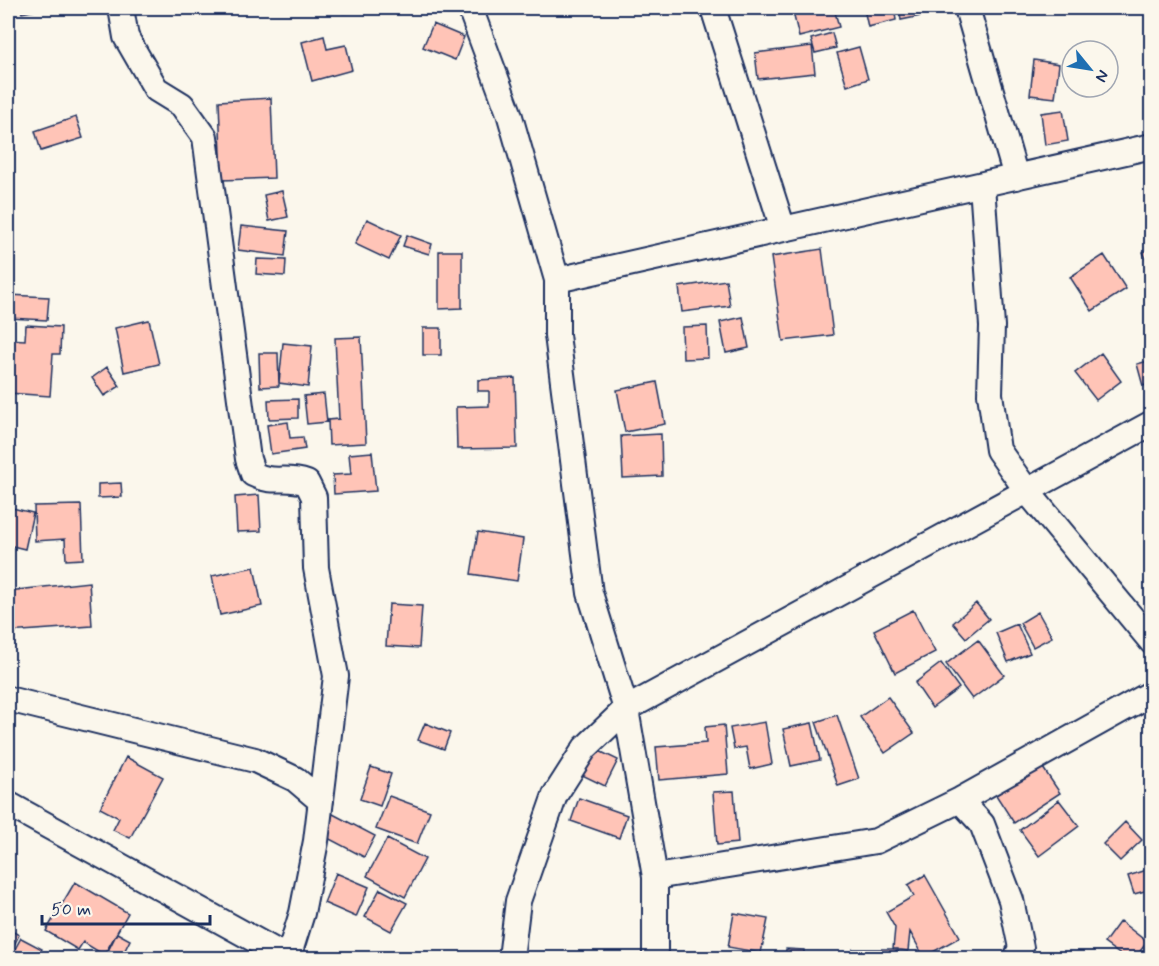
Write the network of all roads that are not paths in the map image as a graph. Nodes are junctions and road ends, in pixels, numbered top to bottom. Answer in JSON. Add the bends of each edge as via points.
{"nodes":[{"id":1,"x":121,"y":8,"type":"edge"},
{"id":2,"x":470,"y":8,"type":"edge"},
{"id":3,"x":713,"y":8,"type":"edge"},
{"id":4,"x":967,"y":8,"type":"edge"},
{"id":5,"x":1152,"y":146,"type":"edge"},
{"id":6,"x":1016,"y":177,"type":"junction"},
{"id":7,"x":982,"y":184,"type":"junction"},
{"id":8,"x":783,"y":230,"type":"junction"},
{"id":9,"x":557,"y":280,"type":"junction"},
{"id":10,"x":1152,"y":423,"type":"edge"},
{"id":11,"x":1027,"y":491,"type":"junction"},
{"id":12,"x":1152,"y":642,"type":"edge"},
{"id":13,"x":1152,"y":693,"type":"edge"},
{"id":14,"x":8,"y":699,"type":"edge"},
{"id":15,"x":626,"y":709,"type":"junction"},
{"id":16,"x":960,"y":800,"type":"junction"},
{"id":17,"x":321,"y":801,"type":"junction"},
{"id":18,"x":8,"y":804,"type":"edge"},
{"id":19,"x":655,"y":877,"type":"junction"},
{"id":20,"x":288,"y":958,"type":"edge"},
{"id":21,"x":511,"y":958,"type":"edge"},
{"id":22,"x":655,"y":958,"type":"edge"},
{"id":23,"x":1016,"y":958,"type":"edge"}],
"edges":[{"from":1,"to":17,"type":"street","via":[[126,38],[156,88],[182,105],[205,136],[253,474],[267,481],[291,478],[307,483],[314,496],[316,568],[336,676]]},
{"from":2,"to":9,"type":"street","via":[[509,113]]},
{"from":3,"to":8,"type":"street"},
{"from":4,"to":6,"type":"street"},
{"from":5,"to":6,"type":"street"},
{"from":6,"to":7,"type":"street"},
{"from":7,"to":8,"type":"street"},
{"from":7,"to":11,"type":"street","via":[[992,326],[990,394],[998,450]]},
{"from":8,"to":9,"type":"street"},
{"from":9,"to":15,"type":"street","via":[[557,335],[590,593]]},
{"from":10,"to":11,"type":"street"},
{"from":11,"to":12,"type":"street"},
{"from":11,"to":15,"type":"street"},
{"from":13,"to":16,"type":"street"},
{"from":14,"to":17,"type":"street","via":[[255,760],[295,779]]},
{"from":15,"to":19,"type":"street"},
{"from":15,"to":21,"type":"street","via":[[585,748],[555,795],[518,902]]},
{"from":16,"to":19,"type":"street","via":[[876,840]]},
{"from":16,"to":23,"type":"street","via":[[982,824],[1011,900],[1021,948]]},
{"from":17,"to":20,"type":"street","via":[[302,913]]},
{"from":18,"to":20,"type":"street"},
{"from":19,"to":22,"type":"street"}]}
